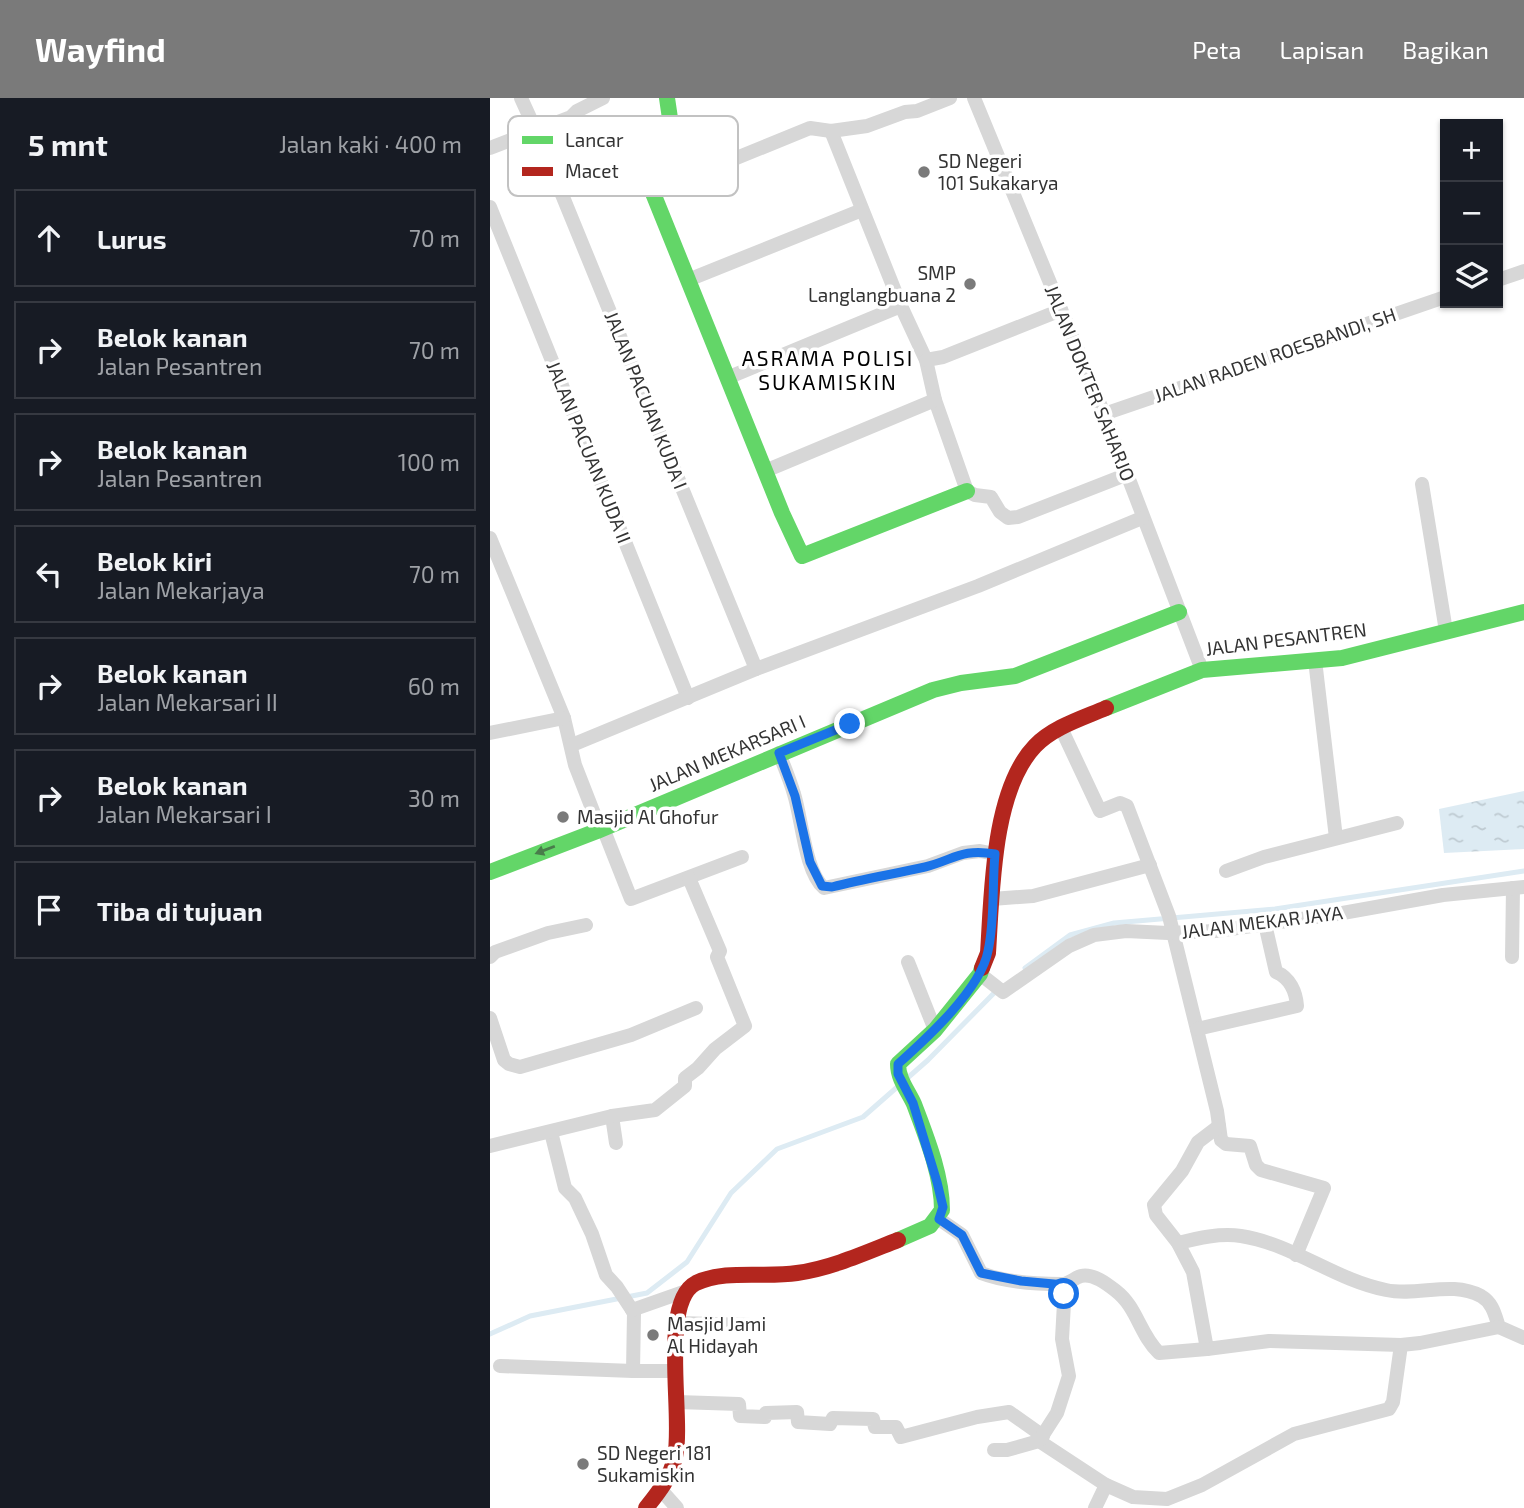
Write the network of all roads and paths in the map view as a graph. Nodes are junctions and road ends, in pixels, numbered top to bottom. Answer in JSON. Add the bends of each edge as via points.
{"nodes":[{"id":1,"x":521,"y":98,"type":"edge"},
{"id":2,"x":603,"y":98,"type":"edge"},
{"id":3,"x":667,"y":98,"type":"edge"},
{"id":4,"x":950,"y":98,"type":"edge"},
{"id":5,"x":974,"y":98,"type":"edge"},
{"id":6,"x":529,"y":116,"type":"edge"},
{"id":7,"x":572,"y":116,"type":"edge"},
{"id":8,"x":670,"y":116,"type":"edge"},
{"id":9,"x":831,"y":131,"type":"junction"},
{"id":10,"x":508,"y":141,"type":"edge"},
{"id":11,"x":490,"y":148,"type":"edge"},
{"id":12,"x":738,"y":157,"type":"edge"},
{"id":13,"x":563,"y":196,"type":"edge"},
{"id":14,"x":655,"y":196,"type":"edge"},
{"id":15,"x":490,"y":207,"type":"edge"},
{"id":16,"x":862,"y":210,"type":"junction"},
{"id":17,"x":1524,"y":271,"type":"edge"},
{"id":18,"x":1503,"y":278,"type":"edge"},
{"id":19,"x":688,"y":280,"type":"junction"},
{"id":20,"x":1440,"y":299,"type":"edge"},
{"id":21,"x":901,"y":306,"type":"junction"},
{"id":22,"x":1061,"y":310,"type":"junction"},
{"id":23,"x":926,"y":360,"type":"junction"},
{"id":24,"x":727,"y":378,"type":"junction"},
{"id":25,"x":935,"y":400,"type":"junction"},
{"id":26,"x":1104,"y":414,"type":"junction"},
{"id":27,"x":765,"y":471,"type":"junction"},
{"id":28,"x":1128,"y":474,"type":"junction"},
{"id":29,"x":1422,"y":484,"type":"dead end"},
{"id":30,"x":967,"y":491,"type":"junction"},
{"id":31,"x":1142,"y":518,"type":"junction"},
{"id":32,"x":490,"y":538,"type":"edge"},
{"id":33,"x":1179,"y":612,"type":"junction"},
{"id":34,"x":1524,"y":612,"type":"edge"},
{"id":35,"x":1446,"y":631,"type":"junction"},
{"id":36,"x":1315,"y":660,"type":"junction"},
{"id":37,"x":756,"y":669,"type":"junction"},
{"id":38,"x":1202,"y":670,"type":"junction"},
{"id":39,"x":688,"y":698,"type":"junction"},
{"id":40,"x":564,"y":718,"type":"junction"},
{"id":41,"x":1061,"y":728,"type":"junction"},
{"id":42,"x":490,"y":733,"type":"edge"},
{"id":43,"x":572,"y":745,"type":"junction"},
{"id":44,"x":779,"y":753,"type":"junction"},
{"id":45,"x":1397,"y":823,"type":"dead end"},
{"id":46,"x":601,"y":829,"type":"junction"},
{"id":47,"x":1336,"y":838,"type":"junction"},
{"id":48,"x":995,"y":854,"type":"junction"},
{"id":49,"x":741,"y":857,"type":"dead end"},
{"id":50,"x":1150,"y":865,"type":"junction"},
{"id":51,"x":1226,"y":871,"type":"dead end"},
{"id":52,"x":490,"y":872,"type":"edge"},
{"id":53,"x":689,"y":878,"type":"junction"},
{"id":54,"x":1518,"y":887,"type":"edge"},
{"id":55,"x":992,"y":899,"type":"junction"},
{"id":56,"x":1265,"y":924,"type":"junction"},
{"id":57,"x":586,"y":925,"type":"dead end"},
{"id":58,"x":1171,"y":926,"type":"junction"},
{"id":59,"x":490,"y":957,"type":"edge"},
{"id":60,"x":1512,"y":957,"type":"dead end"},
{"id":61,"x":908,"y":962,"type":"dead end"},
{"id":62,"x":991,"y":983,"type":"junction"},
{"id":63,"x":696,"y":1008,"type":"dead end"},
{"id":64,"x":490,"y":1018,"type":"edge"},
{"id":65,"x":935,"y":1030,"type":"junction"},
{"id":66,"x":1197,"y":1030,"type":"junction"},
{"id":67,"x":612,"y":1116,"type":"junction"},
{"id":68,"x":1219,"y":1126,"type":"junction"},
{"id":69,"x":551,"y":1132,"type":"junction"},
{"id":70,"x":616,"y":1143,"type":"dead end"},
{"id":71,"x":490,"y":1146,"type":"edge"},
{"id":72,"x":939,"y":1219,"type":"junction"},
{"id":73,"x":1178,"y":1243,"type":"junction"},
{"id":74,"x":1296,"y":1255,"type":"junction"},
{"id":75,"x":1065,"y":1285,"type":"junction"},
{"id":76,"x":686,"y":1291,"type":"junction"},
{"id":77,"x":630,"y":1306,"type":"junction"},
{"id":78,"x":677,"y":1323,"type":"junction"},
{"id":79,"x":751,"y":1325,"type":"dead end"},
{"id":80,"x":1499,"y":1328,"type":"junction"},
{"id":81,"x":1524,"y":1338,"type":"edge"},
{"id":82,"x":1401,"y":1345,"type":"junction"},
{"id":83,"x":1207,"y":1349,"type":"junction"},
{"id":84,"x":500,"y":1366,"type":"dead end"},
{"id":85,"x":633,"y":1371,"type":"junction"},
{"id":86,"x":675,"y":1371,"type":"junction"},
{"id":87,"x":677,"y":1402,"type":"junction"},
{"id":88,"x":1041,"y":1439,"type":"junction"},
{"id":89,"x":994,"y":1450,"type":"dead end"},
{"id":90,"x":1106,"y":1485,"type":"junction"},
{"id":91,"x":661,"y":1490,"type":"junction"},
{"id":92,"x":646,"y":1508,"type":"edge"},
{"id":93,"x":677,"y":1508,"type":"edge"},
{"id":94,"x":1095,"y":1508,"type":"edge"}],
"edges":[{"from":1,"to":6,"type":"street","name":"JALAN PACUAN KUDA I"},
{"from":2,"to":7,"type":"street"},
{"from":3,"to":8,"type":"street"},
{"from":4,"to":9,"type":"street","via":[[867,126]]},
{"from":5,"to":22,"type":"street","name":"JALAN DOKTER SAHARJO"},
{"from":9,"to":12,"type":"street","via":[[810,128]]},
{"from":9,"to":16,"type":"street"},
{"from":10,"to":11,"type":"street"},
{"from":13,"to":37,"type":"street","name":"JALAN PACUAN KUDA I"},
{"from":14,"to":19,"type":"street"},
{"from":15,"to":39,"type":"street","name":"JALAN PACUAN KUDA II"},
{"from":16,"to":19,"type":"street"},
{"from":16,"to":21,"type":"street"},
{"from":17,"to":18,"type":"street"},
{"from":19,"to":24,"type":"street"},
{"from":20,"to":26,"type":"street","name":"JALAN RADEN ROESBANDI, SH"},
{"from":21,"to":23,"type":"street"},
{"from":21,"to":24,"type":"street"},
{"from":22,"to":23,"type":"street"},
{"from":22,"to":26,"type":"street","name":"JALAN DOKTER SAHARJO"},
{"from":23,"to":25,"type":"street"},
{"from":24,"to":27,"type":"street"},
{"from":25,"to":27,"type":"street"},
{"from":25,"to":30,"type":"street"},
{"from":26,"to":28,"type":"street","name":"JALAN DOKTER SAHARJO"},
{"from":27,"to":30,"type":"street","via":[[802,556]]},
{"from":28,"to":30,"type":"street","via":[[1018,517],[1008,518],[991,497]]},
{"from":28,"to":31,"type":"street","name":"JALAN DOKTER SAHARJO"},
{"from":29,"to":35,"type":"street"},
{"from":31,"to":33,"type":"street","name":"JALAN DOKTER SAHARJO"},
{"from":31,"to":37,"type":"street","via":[[978,586]]},
{"from":32,"to":40,"type":"street"},
{"from":33,"to":38,"type":"street","name":"JALAN DOKTER SAHARJO"},
{"from":33,"to":44,"type":"street","name":"JALAN MEKARSARI I","via":[[1015,676],[933,690]]},
{"from":34,"to":35,"type":"street","name":"JALAN PESANTREN"},
{"from":35,"to":36,"type":"street","name":"JALAN PESANTREN","via":[[1342,658]]},
{"from":36,"to":38,"type":"street","name":"JALAN PESANTREN"},
{"from":36,"to":47,"type":"street"},
{"from":37,"to":39,"type":"street"},
{"from":38,"to":41,"type":"street","name":"JALAN PESANTREN"},
{"from":39,"to":43,"type":"street"},
{"from":40,"to":42,"type":"street"},
{"from":40,"to":43,"type":"street"},
{"from":41,"to":48,"type":"street","name":"JALAN PESANTREN","via":[[1035,746],[1017,774]]},
{"from":41,"to":50,"type":"street","via":[[1100,811],[1120,803],[1127,806]]},
{"from":43,"to":46,"type":"street","via":[[575,765]]},
{"from":44,"to":46,"type":"street","name":"JALAN MEKARSARI I"},
{"from":44,"to":48,"type":"street","via":[[795,796],[810,862],[824,888],[928,866],[962,853]]},
{"from":45,"to":47,"type":"street"},
{"from":46,"to":52,"type":"street","name":"JALAN MEKARSARI I","one_way":true},
{"from":46,"to":53,"type":"street","via":[[631,899]]},
{"from":47,"to":51,"type":"street"},
{"from":48,"to":55,"type":"street","name":"JALAN PESANTREN"},
{"from":49,"to":53,"type":"street"},
{"from":50,"to":55,"type":"street","via":[[1033,896]]},
{"from":50,"to":58,"type":"street"},
{"from":53,"to":67,"type":"street","via":[[745,1026],[684,1078],[685,1086],[660,1108]]},
{"from":54,"to":56,"type":"street","name":"JALAN MEKAR JAYA"},
{"from":54,"to":60,"type":"street"},
{"from":55,"to":62,"type":"street","name":"JALAN PESANTREN"},
{"from":56,"to":58,"type":"street","name":"JALAN MEKAR JAYA","via":[[1216,931]]},
{"from":56,"to":66,"type":"street","via":[[1276,972],[1291,984],[1297,1006]]},
{"from":57,"to":59,"type":"street","via":[[548,933]]},
{"from":58,"to":62,"type":"street","name":"JALAN MEKAR JAYA","via":[[1094,935],[1069,946],[1003,992]]},
{"from":58,"to":66,"type":"street"},
{"from":61,"to":65,"type":"street"},
{"from":62,"to":65,"type":"street","name":"JALAN PESANTREN"},
{"from":63,"to":64,"type":"street","via":[[631,1035],[520,1067],[504,1060]]},
{"from":65,"to":72,"type":"street","name":"JALAN PESANTREN","via":[[898,1064],[898,1074],[913,1103],[943,1207]]},
{"from":66,"to":68,"type":"street"},
{"from":67,"to":69,"type":"street"},
{"from":67,"to":70,"type":"street"},
{"from":68,"to":73,"type":"street","via":[[1198,1142],[1154,1205]]},
{"from":68,"to":74,"type":"street","via":[[1223,1143],[1250,1146],[1261,1170],[1324,1188]]},
{"from":69,"to":71,"type":"street"},
{"from":69,"to":77,"type":"street","via":[[565,1188],[575,1198],[592,1234],[606,1275]]},
{"from":72,"to":75,"type":"street","via":[[962,1235],[981,1273]]},
{"from":72,"to":76,"type":"street","via":[[926,1228],[805,1272],[716,1277]]},
{"from":73,"to":74,"type":"street","via":[[1208,1236],[1240,1236]]},
{"from":73,"to":83,"type":"street","via":[[1193,1272]]},
{"from":74,"to":80,"type":"street","via":[[1349,1280],[1389,1291],[1460,1288],[1492,1305]]},
{"from":75,"to":83,"type":"street","via":[[1089,1276],[1115,1291],[1130,1303],[1159,1353]]},
{"from":75,"to":88,"type":"street","via":[[1062,1339],[1069,1376],[1057,1413]]},
{"from":76,"to":77,"type":"street"},
{"from":76,"to":78,"type":"street"},
{"from":77,"to":85,"type":"street","via":[[634,1313]]},
{"from":78,"to":79,"type":"street"},
{"from":78,"to":86,"type":"street"},
{"from":80,"to":81,"type":"street"},
{"from":80,"to":82,"type":"street"},
{"from":82,"to":83,"type":"street","via":[[1269,1341]]},
{"from":82,"to":90,"type":"street","via":[[1393,1402],[1388,1409],[1294,1434],[1167,1499],[1133,1497]]},
{"from":84,"to":85,"type":"street"},
{"from":85,"to":86,"type":"street"},
{"from":86,"to":87,"type":"street"},
{"from":87,"to":88,"type":"street","via":[[739,1404],[740,1416],[797,1412],[798,1422],[873,1419],[875,1427],[895,1427],[901,1437],[1009,1412]]},
{"from":87,"to":91,"type":"street","via":[[676,1458]]},
{"from":88,"to":89,"type":"street"},
{"from":88,"to":90,"type":"street"},
{"from":90,"to":94,"type":"street"},
{"from":91,"to":92,"type":"street"},
{"from":91,"to":93,"type":"street"}]}
